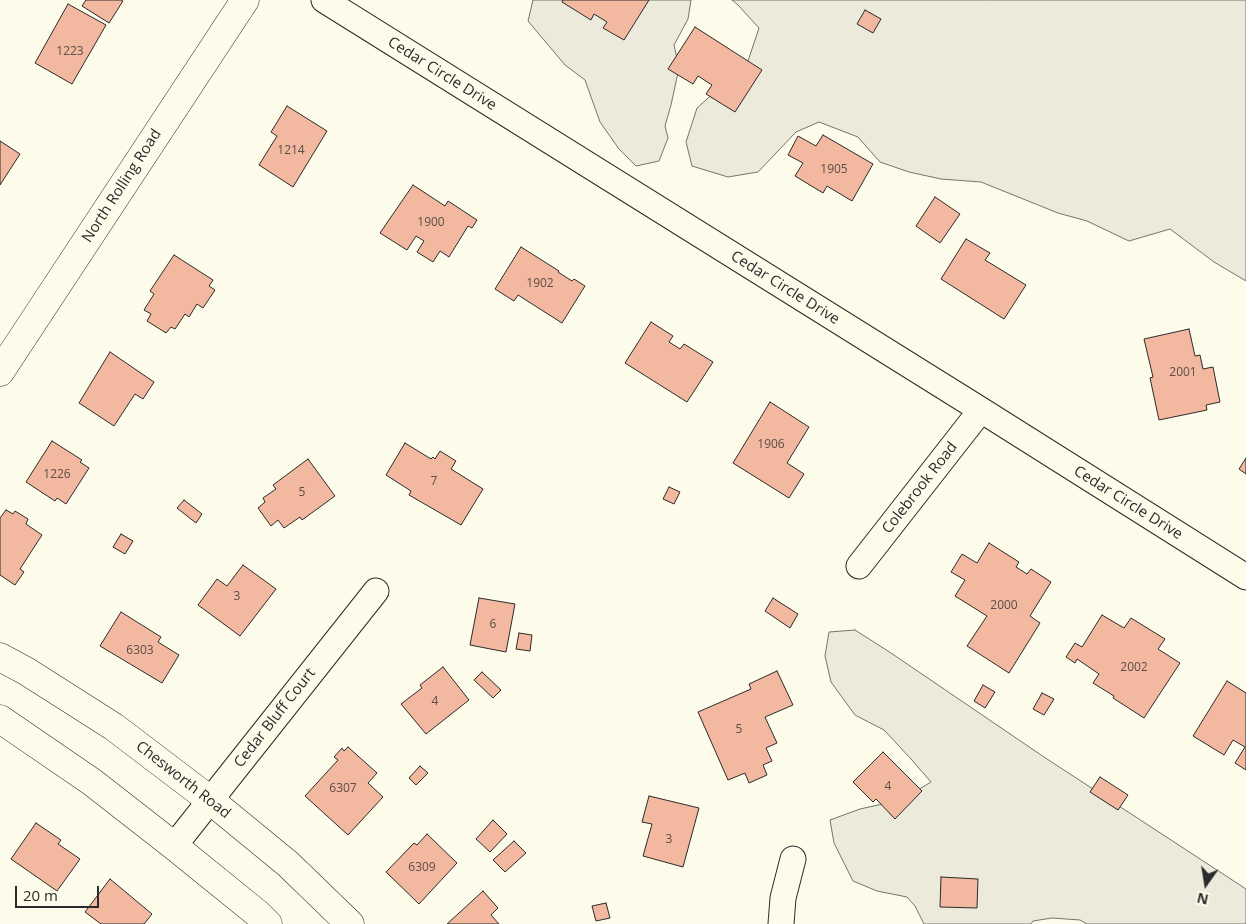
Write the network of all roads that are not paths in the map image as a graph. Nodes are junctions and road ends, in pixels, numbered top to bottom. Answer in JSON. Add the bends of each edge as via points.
{"nodes":[{"id":1,"x":245,"y":0,"type":"edge"},
{"id":2,"x":324,"y":0,"type":"edge"},
{"id":3,"x":0,"y":372,"type":"edge"},
{"id":4,"x":981,"y":410,"type":"junction"},
{"id":5,"x":859,"y":566,"type":"dead end"},
{"id":6,"x":1246,"y":577,"type":"edge"},
{"id":7,"x":376,"y":591,"type":"dead end"},
{"id":8,"x":0,"y":657,"type":"edge"},
{"id":9,"x":0,"y":719,"type":"edge"},
{"id":10,"x":210,"y":800,"type":"junction"},
{"id":11,"x":174,"y":846,"type":"junction"},
{"id":12,"x":793,"y":859,"type":"dead end"},
{"id":13,"x":268,"y":924,"type":"edge"},
{"id":14,"x":350,"y":924,"type":"edge"},
{"id":15,"x":781,"y":924,"type":"edge"}],
"edges":[{"from":1,"to":3,"type":"street","name":"North Rolling Road"},
{"from":2,"to":4,"type":"street","name":"Cedar Circle Drive"},
{"from":4,"to":5,"type":"street","name":"Colebrook Road"},
{"from":4,"to":6,"type":"street","name":"Cedar Circle Drive"},
{"from":7,"to":10,"type":"street","name":"Cedar Bluff Court"},
{"from":8,"to":10,"type":"street","name":"Chesworth Road","via":[[114,727]]},
{"from":9,"to":11,"type":"street","via":[[92,782]]},
{"from":10,"to":11,"type":"street","name":"Cedar Bluff Court"},
{"from":10,"to":14,"type":"street","name":"Chesworth Road","via":[[288,864]]},
{"from":11,"to":13,"type":"street"},
{"from":12,"to":15,"type":"street","via":[[783,898]]}]}
